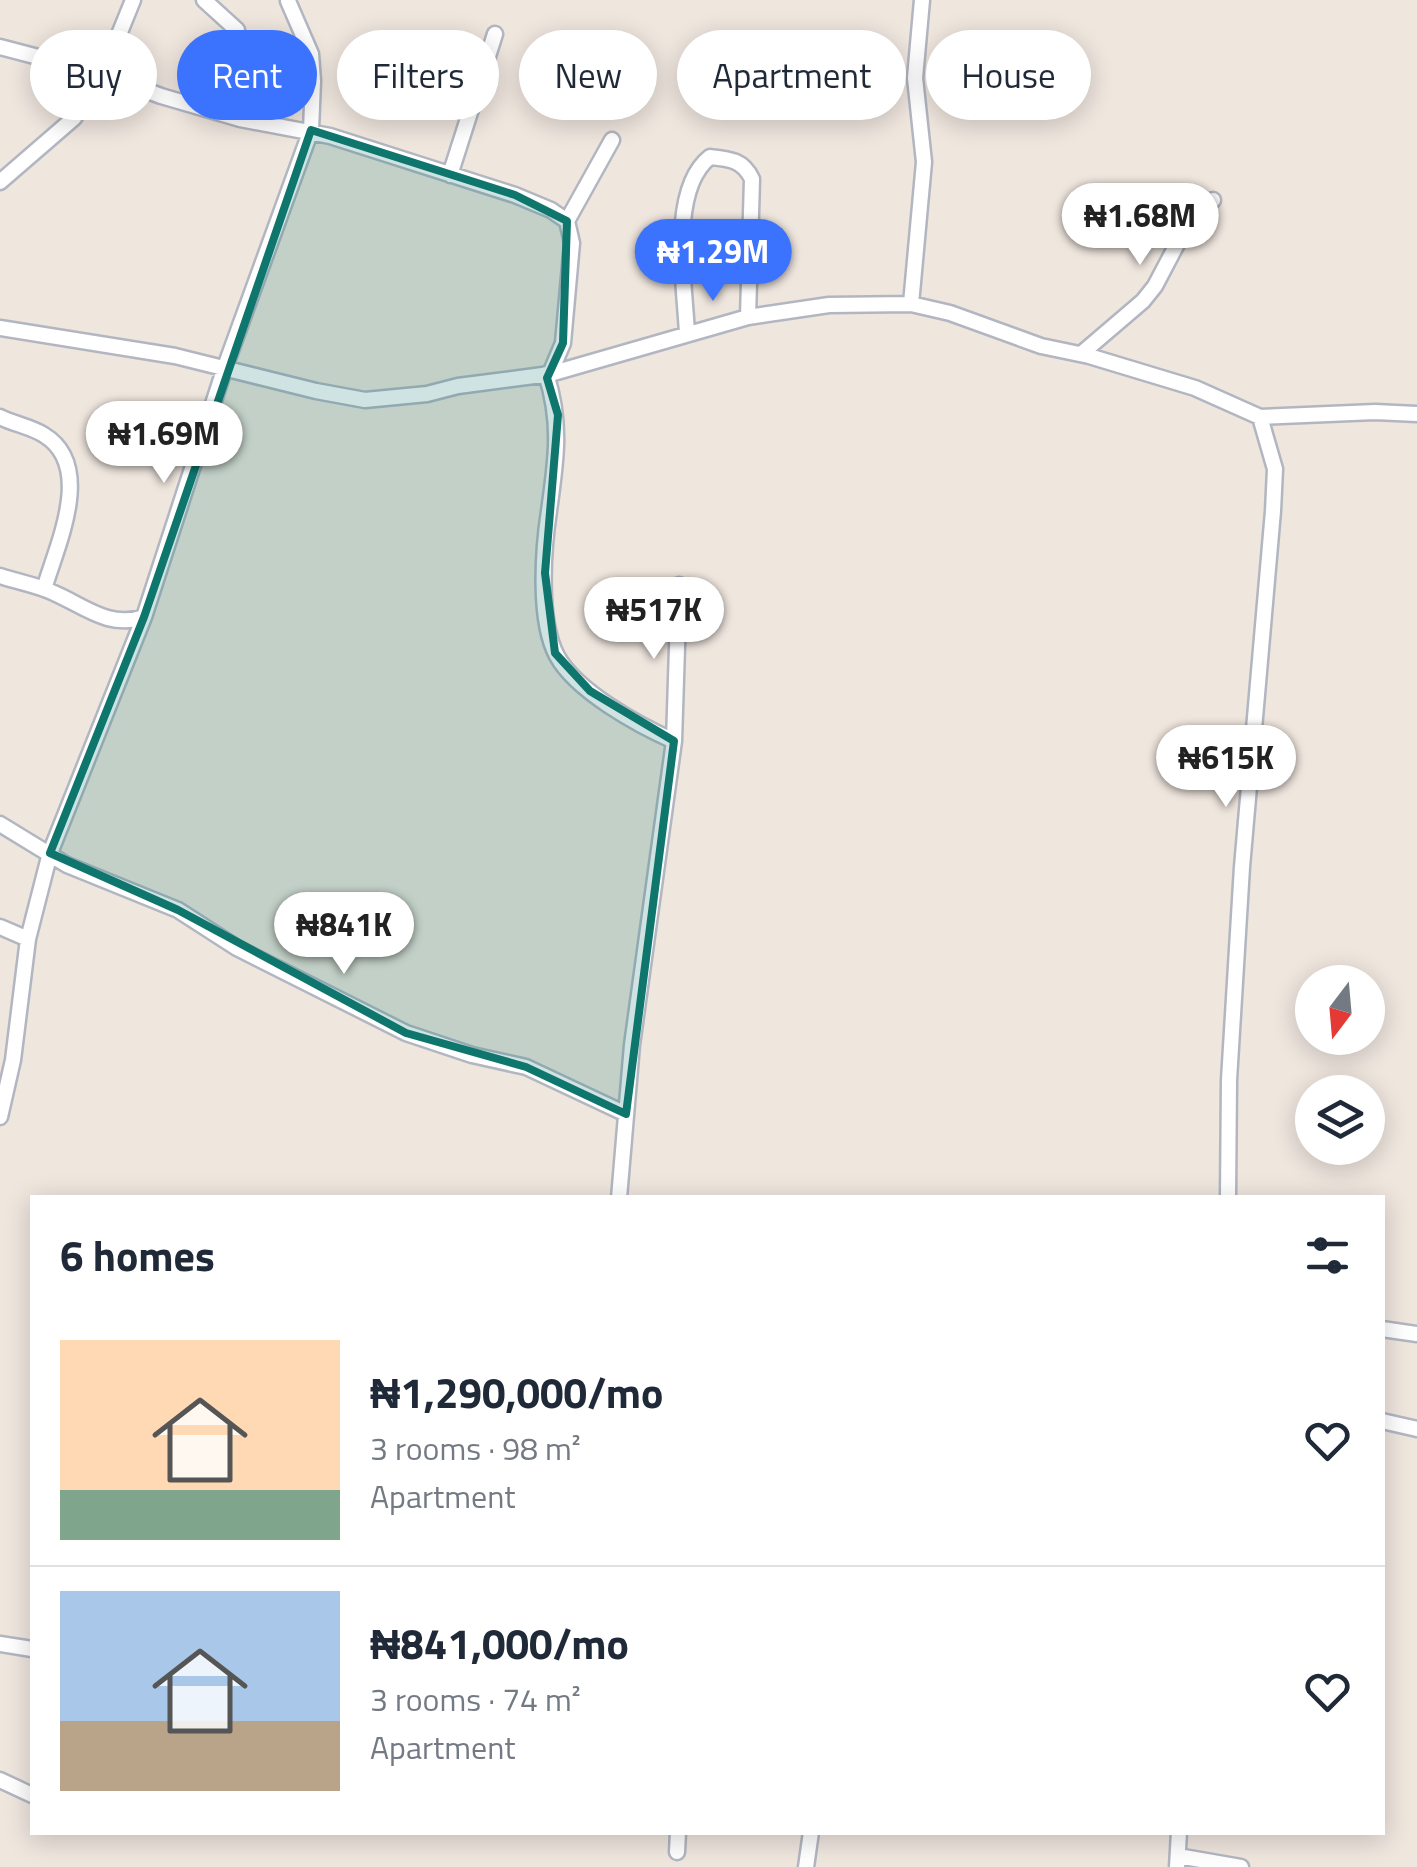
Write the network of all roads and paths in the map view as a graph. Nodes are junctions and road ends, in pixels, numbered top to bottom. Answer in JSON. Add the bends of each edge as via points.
{"nodes":[{"id":1,"x":133,"y":0,"type":"edge"},
{"id":2,"x":204,"y":0,"type":"edge"},
{"id":3,"x":922,"y":0,"type":"edge"},
{"id":4,"x":288,"y":1,"type":"edge"},
{"id":5,"x":121,"y":30,"type":"edge"},
{"id":6,"x":237,"y":30,"type":"dead end"},
{"id":7,"x":0,"y":46,"type":"edge"},
{"id":8,"x":30,"y":54,"type":"edge"},
{"id":9,"x":157,"y":94,"type":"edge"},
{"id":10,"x":72,"y":120,"type":"edge"},
{"id":11,"x":467,"y":120,"type":"edge"},
{"id":12,"x":311,"y":130,"type":"junction"},
{"id":13,"x":612,"y":140,"type":"dead end"},
{"id":14,"x":450,"y":174,"type":"junction"},
{"id":15,"x":0,"y":182,"type":"edge"},
{"id":16,"x":1214,"y":200,"type":"dead end"},
{"id":17,"x":567,"y":222,"type":"junction"},
{"id":18,"x":911,"y":304,"type":"junction"},
{"id":19,"x":748,"y":317,"type":"junction"},
{"id":20,"x":0,"y":328,"type":"edge"},
{"id":21,"x":687,"y":334,"type":"junction"},
{"id":22,"x":563,"y":343,"type":"junction"},
{"id":23,"x":1081,"y":354,"type":"junction"},
{"id":24,"x":578,"y":366,"type":"junction"},
{"id":25,"x":225,"y":367,"type":"junction"},
{"id":26,"x":548,"y":374,"type":"junction"},
{"id":27,"x":1417,"y":414,"type":"edge"},
{"id":28,"x":1260,"y":417,"type":"junction"},
{"id":29,"x":0,"y":418,"type":"edge"},
{"id":30,"x":0,"y":576,"type":"edge"},
{"id":31,"x":678,"y":585,"type":"dead end"},
{"id":32,"x":44,"y":589,"type":"junction"},
{"id":33,"x":144,"y":618,"type":"junction"},
{"id":34,"x":674,"y":742,"type":"junction"},
{"id":35,"x":0,"y":824,"type":"edge"},
{"id":36,"x":50,"y":854,"type":"junction"},
{"id":37,"x":0,"y":928,"type":"edge"},
{"id":38,"x":28,"y":939,"type":"junction"},
{"id":39,"x":626,"y":1114,"type":"junction"},
{"id":40,"x":0,"y":1117,"type":"edge"},
{"id":41,"x":618,"y":1195,"type":"edge"},
{"id":42,"x":1228,"y":1195,"type":"edge"},
{"id":43,"x":1385,"y":1329,"type":"edge"},
{"id":44,"x":1417,"y":1334,"type":"edge"},
{"id":45,"x":1385,"y":1422,"type":"edge"},
{"id":46,"x":1417,"y":1429,"type":"edge"},
{"id":47,"x":0,"y":1644,"type":"edge"},
{"id":48,"x":30,"y":1649,"type":"edge"},
{"id":49,"x":0,"y":1780,"type":"edge"},
{"id":50,"x":30,"y":1794,"type":"edge"},
{"id":51,"x":678,"y":1835,"type":"edge"},
{"id":52,"x":811,"y":1835,"type":"edge"},
{"id":53,"x":1179,"y":1835,"type":"edge"},
{"id":54,"x":677,"y":1852,"type":"dead end"},
{"id":55,"x":1177,"y":1862,"type":"edge"},
{"id":56,"x":806,"y":1867,"type":"edge"},
{"id":57,"x":1241,"y":1867,"type":"edge"}],
"edges":[{"from":1,"to":5,"type":"street"},
{"from":2,"to":6,"type":"street"},
{"from":3,"to":18,"type":"street","via":[[915,78],[924,162]]},
{"from":4,"to":12,"type":"street","via":[[311,54]]},
{"from":7,"to":8,"type":"street"},
{"from":9,"to":12,"type":"street","via":[[240,119]]},
{"from":10,"to":15,"type":"street"},
{"from":11,"to":14,"type":"street"},
{"from":12,"to":14,"type":"street"},
{"from":12,"to":25,"type":"street"},
{"from":13,"to":17,"type":"street"},
{"from":14,"to":17,"type":"street","via":[[515,195]]},
{"from":16,"to":23,"type":"street","via":[[1186,227],[1143,301]]},
{"from":17,"to":22,"type":"street","via":[[572,243]]},
{"from":18,"to":19,"type":"street","via":[[829,305]]},
{"from":18,"to":23,"type":"street"},
{"from":19,"to":21,"type":"street"},
{"from":19,"to":21,"type":"street","via":[[752,179],[734,159],[710,156],[693,177],[684,205]]},
{"from":20,"to":25,"type":"street"},
{"from":21,"to":24,"type":"street"},
{"from":22,"to":24,"type":"street"},
{"from":22,"to":26,"type":"street"},
{"from":23,"to":28,"type":"street","via":[[1195,388]]},
{"from":24,"to":26,"type":"street"},
{"from":25,"to":26,"type":"street","via":[[366,400]]},
{"from":25,"to":33,"type":"street"},
{"from":26,"to":34,"type":"street","via":[[558,415],[545,572],[555,653],[590,691]]},
{"from":27,"to":28,"type":"street"},
{"from":28,"to":42,"type":"street","via":[[1274,469],[1273,511],[1242,867]]},
{"from":29,"to":32,"type":"street","via":[[44,434],[68,463],[66,515]]},
{"from":30,"to":32,"type":"street"},
{"from":31,"to":34,"type":"street"},
{"from":32,"to":33,"type":"street","via":[[105,618]]},
{"from":33,"to":36,"type":"street"},
{"from":34,"to":39,"type":"street"},
{"from":35,"to":36,"type":"street"},
{"from":36,"to":38,"type":"street"},
{"from":36,"to":39,"type":"street","via":[[178,910],[236,948],[406,1033],[518,1064]]},
{"from":37,"to":38,"type":"street"},
{"from":38,"to":40,"type":"street"},
{"from":39,"to":41,"type":"street"},
{"from":43,"to":44,"type":"street"},
{"from":45,"to":46,"type":"street"},
{"from":47,"to":48,"type":"street"},
{"from":49,"to":50,"type":"street"},
{"from":51,"to":54,"type":"street"},
{"from":52,"to":56,"type":"street"},
{"from":53,"to":55,"type":"street"},
{"from":55,"to":57,"type":"street"}]}
